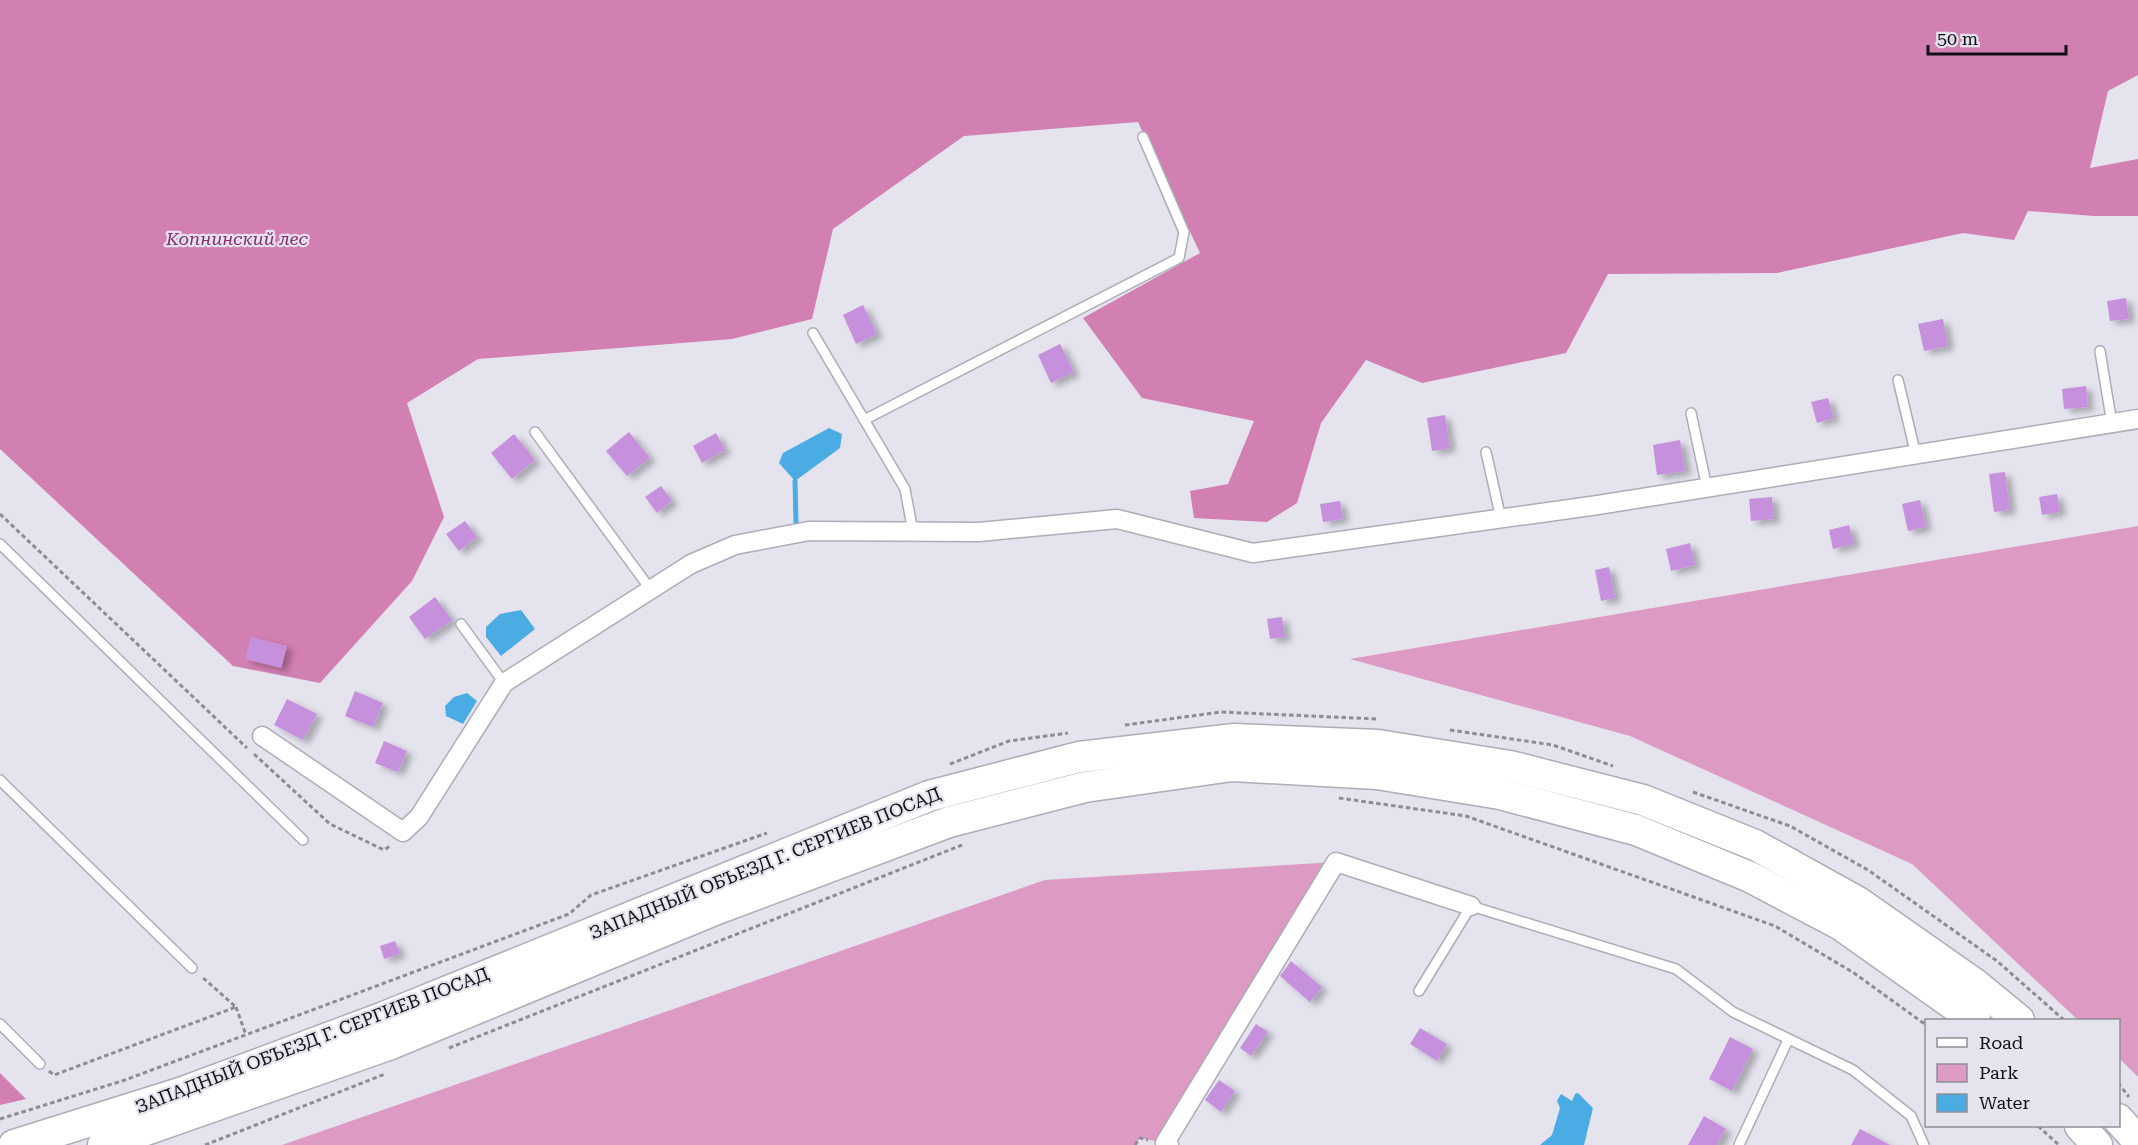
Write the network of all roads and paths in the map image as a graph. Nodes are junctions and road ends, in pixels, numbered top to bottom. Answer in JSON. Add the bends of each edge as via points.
{"nodes":[{"id":1,"x":1143,"y":137,"type":"dead end"},
{"id":2,"x":813,"y":333,"type":"dead end"},
{"id":3,"x":2100,"y":351,"type":"dead end"},
{"id":4,"x":1898,"y":380,"type":"dead end"},
{"id":5,"x":1691,"y":413,"type":"dead end"},
{"id":6,"x":864,"y":420,"type":"junction"},
{"id":7,"x":2138,"y":420,"type":"edge"},
{"id":8,"x":2112,"y":424,"type":"junction"},
{"id":9,"x":534,"y":432,"type":"dead end"},
{"id":10,"x":1486,"y":452,"type":"dead end"},
{"id":11,"x":1916,"y":455,"type":"junction"},
{"id":12,"x":1707,"y":488,"type":"junction"},
{"id":13,"x":0,"y":514,"type":"edge"},
{"id":14,"x":1501,"y":519,"type":"junction"},
{"id":15,"x":913,"y":532,"type":"junction"},
{"id":16,"x":0,"y":544,"type":"edge"},
{"id":17,"x":651,"y":590,"type":"junction"},
{"id":18,"x":460,"y":624,"type":"dead end"},
{"id":19,"x":504,"y":683,"type":"junction"},
{"id":20,"x":1388,"y":721,"type":"dead end"},
{"id":21,"x":1115,"y":727,"type":"dead end"},
{"id":22,"x":1447,"y":730,"type":"dead end"},
{"id":23,"x":1068,"y":733,"type":"dead end"},
{"id":24,"x":262,"y":736,"type":"dead end"},
{"id":25,"x":945,"y":766,"type":"dead end"},
{"id":26,"x":1617,"y":767,"type":"dead end"},
{"id":27,"x":0,"y":780,"type":"edge"},
{"id":28,"x":1682,"y":789,"type":"dead end"},
{"id":29,"x":1327,"y":796,"type":"dead end"},
{"id":30,"x":403,"y":831,"type":"junction"},
{"id":31,"x":771,"y":832,"type":"dead end"},
{"id":32,"x":303,"y":840,"type":"dead end"},
{"id":33,"x":967,"y":843,"type":"dead end"},
{"id":34,"x":1471,"y":906,"type":"junction"},
{"id":35,"x":192,"y":969,"type":"joint"},
{"id":36,"x":1419,"y":991,"type":"dead end"},
{"id":37,"x":236,"y":1007,"type":"junction"},
{"id":38,"x":1974,"y":1019,"type":"edge"},
{"id":39,"x":2018,"y":1019,"type":"edge"},
{"id":40,"x":2063,"y":1019,"type":"edge"},
{"id":41,"x":0,"y":1024,"type":"edge"},
{"id":42,"x":1925,"y":1024,"type":"edge"},
{"id":43,"x":246,"y":1035,"type":"junction"},
{"id":44,"x":1788,"y":1040,"type":"junction"},
{"id":45,"x":439,"y":1052,"type":"dead end"},
{"id":46,"x":40,"y":1064,"type":"joint"},
{"id":47,"x":394,"y":1070,"type":"dead end"},
{"id":48,"x":0,"y":1119,"type":"edge"},
{"id":49,"x":2120,"y":1121,"type":"edge"},
{"id":50,"x":2040,"y":1127,"type":"edge"},
{"id":51,"x":2082,"y":1127,"type":"edge"},
{"id":52,"x":2138,"y":1141,"type":"edge"},
{"id":53,"x":14,"y":1145,"type":"edge"},
{"id":54,"x":103,"y":1145,"type":"edge"},
{"id":55,"x":205,"y":1145,"type":"edge"},
{"id":56,"x":1168,"y":1145,"type":"edge"},
{"id":57,"x":1739,"y":1145,"type":"edge"},
{"id":58,"x":1924,"y":1145,"type":"edge"},
{"id":59,"x":2059,"y":1145,"type":"edge"},
{"id":60,"x":2097,"y":1145,"type":"edge"}],
"edges":[{"from":1,"to":6,"type":"lane","via":[[1184,232],[1179,258]]},
{"from":2,"to":6,"type":"lane"},
{"from":3,"to":8,"type":"lane"},
{"from":4,"to":11,"type":"lane"},
{"from":5,"to":12,"type":"lane"},
{"from":6,"to":15,"type":"lane","via":[[905,489]]},
{"from":7,"to":8,"type":"street"},
{"from":8,"to":11,"type":"street"},
{"from":9,"to":17,"type":"lane"},
{"from":10,"to":14,"type":"lane"},
{"from":11,"to":12,"type":"street"},
{"from":12,"to":14,"type":"street"},
{"from":13,"to":30,"type":"path","via":[[330,824],[384,850],[398,841]]},
{"from":14,"to":15,"type":"street","via":[[1253,553],[1117,519],[979,532]]},
{"from":15,"to":17,"type":"street","via":[[809,531],[735,545],[691,564]]},
{"from":16,"to":32,"type":"lane"},
{"from":17,"to":19,"type":"street"},
{"from":18,"to":19,"type":"lane"},
{"from":19,"to":30,"type":"street","via":[[419,817]]},
{"from":20,"to":21,"type":"path","via":[[1221,712]]},
{"from":22,"to":26,"type":"path","via":[[1553,746]]},
{"from":23,"to":25,"type":"path","via":[[1010,741]]},
{"from":24,"to":30,"type":"street"},
{"from":27,"to":35,"type":"lane"},
{"from":28,"to":40,"type":"path","via":[[1790,826],[1868,870],[1997,961]]},
{"from":29,"to":42,"type":"path","via":[[1466,816],[1775,926],[1854,973]]},
{"from":31,"to":43,"type":"path","via":[[591,895],[569,914]]},
{"from":33,"to":45,"type":"path"},
{"from":34,"to":36,"type":"lane"},
{"from":34,"to":44,"type":"lane","via":[[1676,969],[1733,1012]]},
{"from":34,"to":56,"type":"street","via":[[1336,862],[1164,1143]]},
{"from":35,"to":37,"type":"path"},
{"from":37,"to":43,"type":"path"},
{"from":37,"to":46,"type":"path","via":[[54,1074]]},
{"from":38,"to":54,"type":"main road","name":"ЗАПАДНЫЙ ОБЪЕЗД Г. СЕРГИЕВ ПОСАД","via":[[1841,925],[1750,878],[1636,830],[1500,794],[1377,774],[1232,766],[1085,788],[949,822],[717,909],[391,1044]]},
{"from":39,"to":53,"type":"main road","name":"ЗАПАДНЫЙ ОБЪЕЗД Г. СЕРГИЕВ ПОСАД","via":[[1858,902],[1755,845],[1643,800],[1510,766],[1378,745],[1234,738],[1079,757],[929,796],[384,1017],[183,1092]]},
{"from":41,"to":46,"type":"lane"},
{"from":43,"to":48,"type":"path","via":[[125,1080]]},
{"from":44,"to":57,"type":"lane"},
{"from":44,"to":58,"type":"lane","via":[[1861,1077],[1911,1116]]},
{"from":47,"to":55,"type":"path"},
{"from":49,"to":52,"type":"main road"},
{"from":50,"to":59,"type":"path"},
{"from":51,"to":60,"type":"main road"}]}
